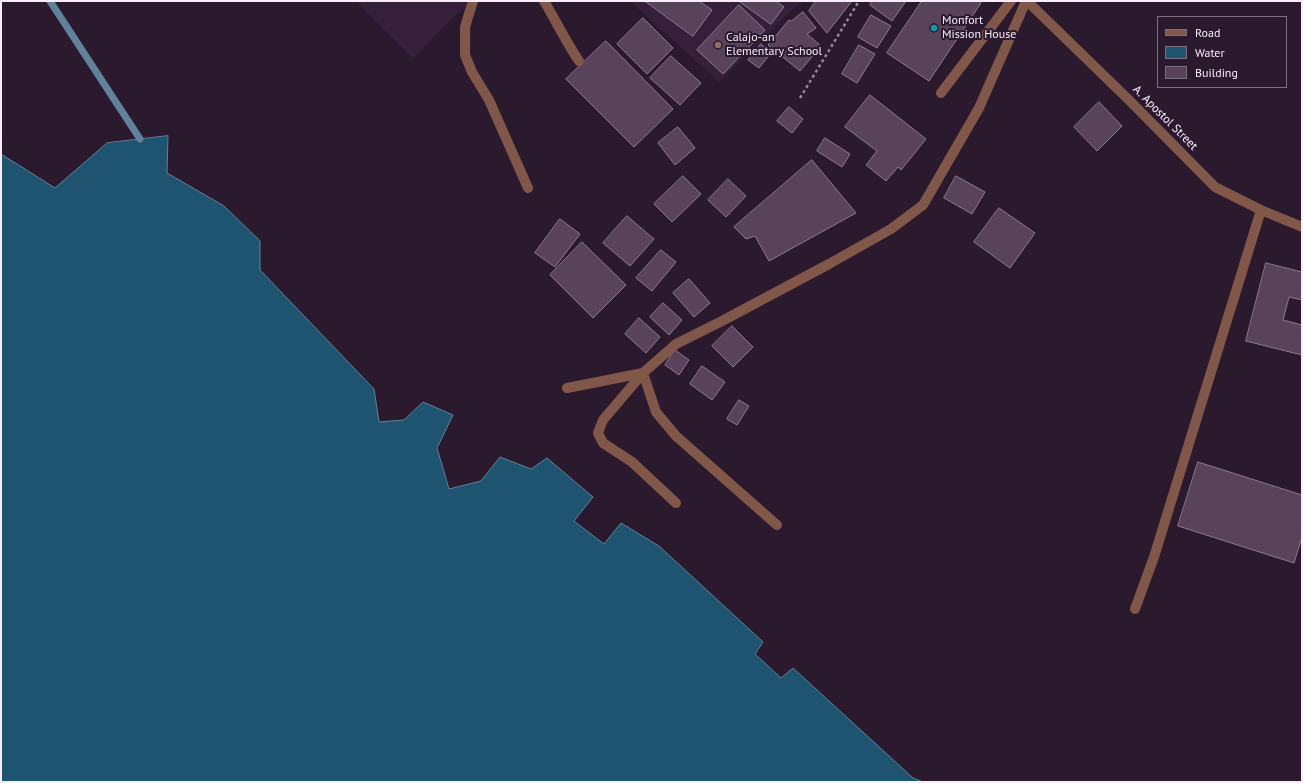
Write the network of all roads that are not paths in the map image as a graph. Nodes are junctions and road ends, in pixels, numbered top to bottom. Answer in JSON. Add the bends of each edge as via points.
{"nodes":[{"id":1,"x":473,"y":1,"type":"edge"},
{"id":2,"x":544,"y":1,"type":"edge"},
{"id":3,"x":1011,"y":1,"type":"edge"},
{"id":4,"x":1026,"y":1,"type":"edge"},
{"id":5,"x":579,"y":61,"type":"dead end"},
{"id":6,"x":941,"y":93,"type":"dead end"},
{"id":7,"x":528,"y":188,"type":"dead end"},
{"id":8,"x":1261,"y":210,"type":"junction"},
{"id":9,"x":1302,"y":227,"type":"edge"},
{"id":10,"x":643,"y":373,"type":"junction"},
{"id":11,"x":567,"y":388,"type":"dead end"},
{"id":12,"x":676,"y":504,"type":"dead end"},
{"id":13,"x":777,"y":525,"type":"dead end"},
{"id":14,"x":1135,"y":609,"type":"dead end"}],
"edges":[{"from":1,"to":7,"type":"street","via":[[465,27],[465,55],[489,100]]},
{"from":2,"to":5,"type":"street"},
{"from":3,"to":6,"type":"street"},
{"from":4,"to":8,"type":"street","name":"A. Apostol Street","via":[[1215,187]]},
{"from":4,"to":10,"type":"street","via":[[979,108],[923,205],[891,229],[836,260],[676,344]]},
{"from":8,"to":9,"type":"street","name":"A. Apostol Street"},
{"from":8,"to":14,"type":"street","via":[[1156,550]]},
{"from":10,"to":11,"type":"street"},
{"from":10,"to":12,"type":"street","via":[[603,420],[598,433],[603,443],[632,462]]},
{"from":10,"to":13,"type":"street","via":[[656,412],[676,436]]}]}
